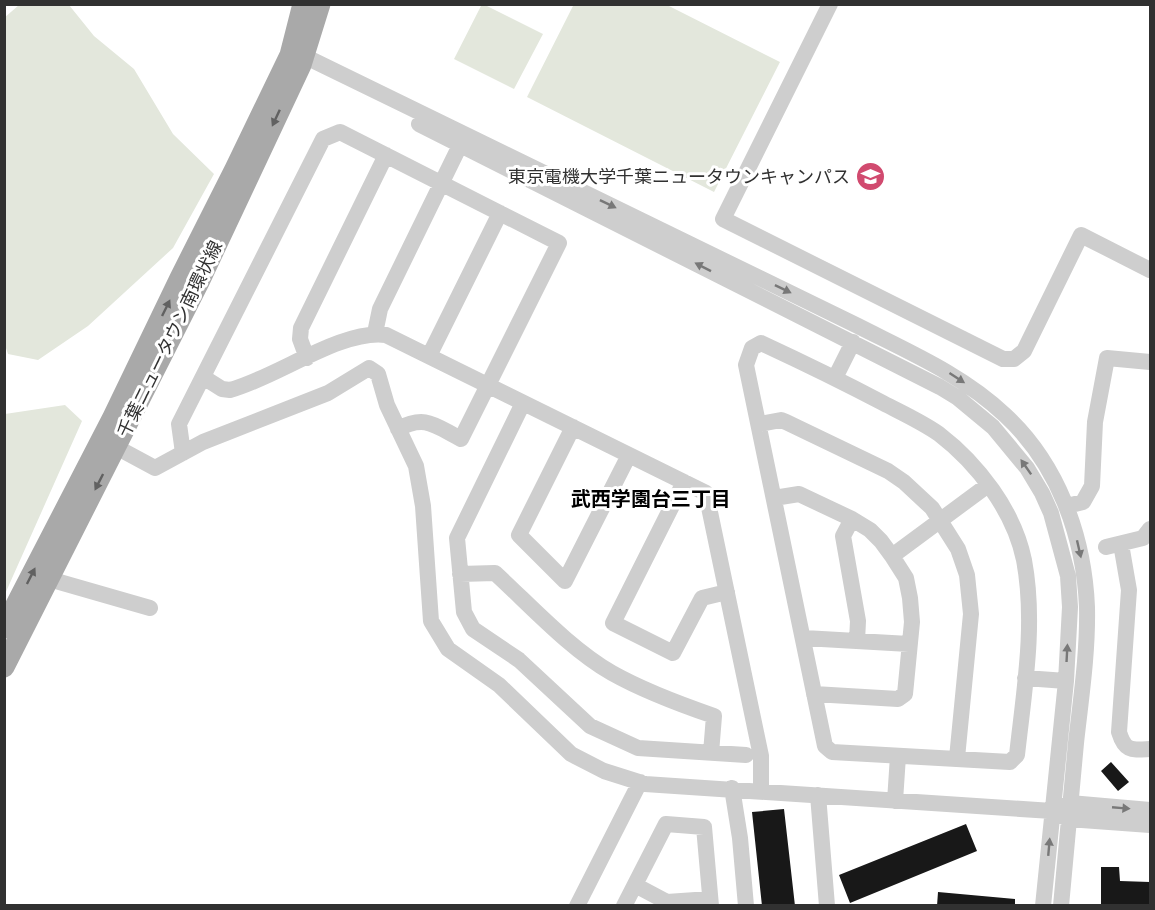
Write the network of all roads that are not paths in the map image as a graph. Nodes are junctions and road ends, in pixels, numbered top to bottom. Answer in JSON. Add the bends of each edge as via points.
{"nodes":[{"id":1,"x":303,"y":4,"type":"edge"},
{"id":2,"x":320,"y":4,"type":"edge"},
{"id":3,"x":830,"y":4,"type":"edge"},
{"id":4,"x":298,"y":58,"type":"junction"},
{"id":5,"x":463,"y":140,"type":"junction"},
{"id":6,"x":386,"y":155,"type":"junction"},
{"id":7,"x":441,"y":183,"type":"junction"},
{"id":8,"x":500,"y":213,"type":"junction"},
{"id":9,"x":1150,"y":270,"type":"edge"},
{"id":10,"x":375,"y":333,"type":"junction"},
{"id":11,"x":853,"y":342,"type":"junction"},
{"id":12,"x":429,"y":356,"type":"junction"},
{"id":13,"x":307,"y":358,"type":"junction"},
{"id":14,"x":1150,"y":362,"type":"edge"},
{"id":15,"x":203,"y":377,"type":"junction"},
{"id":16,"x":835,"y":378,"type":"junction"},
{"id":17,"x":488,"y":385,"type":"junction"},
{"id":18,"x":523,"y":403,"type":"junction"},
{"id":19,"x":760,"y":424,"type":"junction"},
{"id":20,"x":573,"y":427,"type":"junction"},
{"id":21,"x":398,"y":429,"type":"junction"},
{"id":22,"x":116,"y":447,"type":"junction"},
{"id":23,"x":183,"y":453,"type":"junction"},
{"id":24,"x":629,"y":455,"type":"junction"},
{"id":25,"x":684,"y":482,"type":"junction"},
{"id":26,"x":988,"y":485,"type":"junction"},
{"id":27,"x":774,"y":498,"type":"junction"},
{"id":28,"x":1067,"y":506,"type":"junction"},
{"id":29,"x":852,"y":519,"type":"junction"},
{"id":30,"x":941,"y":519,"type":"junction"},
{"id":31,"x":1150,"y":528,"type":"edge"},
{"id":32,"x":892,"y":556,"type":"junction"},
{"id":33,"x":460,"y":574,"type":"junction"},
{"id":34,"x":49,"y":579,"type":"junction"},
{"id":35,"x":727,"y":592,"type":"junction"},
{"id":36,"x":150,"y":608,"type":"dead end"},
{"id":37,"x":4,"y":628,"type":"edge"},
{"id":38,"x":804,"y":638,"type":"junction"},
{"id":39,"x":857,"y":641,"type":"junction"},
{"id":40,"x":909,"y":644,"type":"junction"},
{"id":41,"x":4,"y":667,"type":"edge"},
{"id":42,"x":1025,"y":678,"type":"junction"},
{"id":43,"x":1066,"y":681,"type":"junction"},
{"id":44,"x":814,"y":694,"type":"junction"},
{"id":45,"x":1150,"y":749,"type":"edge"},
{"id":46,"x":711,"y":753,"type":"junction"},
{"id":47,"x":746,"y":755,"type":"dead end"},
{"id":48,"x":898,"y":756,"type":"junction"},
{"id":49,"x":957,"y":758,"type":"junction"},
{"id":50,"x":640,"y":782,"type":"junction"},
{"id":51,"x":732,"y":788,"type":"junction"},
{"id":52,"x":760,"y":790,"type":"junction"},
{"id":53,"x":818,"y":795,"type":"junction"},
{"id":54,"x":895,"y":801,"type":"junction"},
{"id":55,"x":1150,"y":810,"type":"edge"},
{"id":56,"x":1052,"y":811,"type":"junction"},
{"id":57,"x":1069,"y":811,"type":"junction"},
{"id":58,"x":1150,"y":825,"type":"edge"},
{"id":59,"x":635,"y":885,"type":"junction"},
{"id":60,"x":710,"y":902,"type":"edge"},
{"id":61,"x":666,"y":904,"type":"edge"},
{"id":62,"x":577,"y":906,"type":"edge"},
{"id":63,"x":624,"y":906,"type":"edge"},
{"id":64,"x":746,"y":906,"type":"edge"},
{"id":65,"x":827,"y":906,"type":"edge"},
{"id":66,"x":1043,"y":906,"type":"edge"},
{"id":67,"x":1061,"y":906,"type":"edge"}],
"edges":[{"from":1,"to":4,"type":"main road","name":"千葉ニュータウン南環状線"},
{"from":2,"to":4,"type":"main road","name":"千葉ニュータウン南環状線"},
{"from":3,"to":9,"type":"street","via":[[723,219],[1003,359],[1014,359],[1024,351],[1081,235]]},
{"from":4,"to":5,"type":"street"},
{"from":4,"to":22,"type":"main road","name":"千葉ニュータウン南環状線","one_way":true,"via":[[199,282]]},
{"from":37,"to":4,"type":"main road","name":"千葉ニュータウン南環状線","one_way":true},
{"from":5,"to":7,"type":"street"},
{"from":11,"to":5,"type":"street","one_way":true},
{"from":5,"to":28,"type":"street","one_way":true,"via":[[945,370],[982,396],[1018,429],[1040,456]]},
{"from":6,"to":7,"type":"street"},
{"from":6,"to":13,"type":"street","via":[[301,328],[300,339]]},
{"from":6,"to":15,"type":"street","via":[[340,132],[323,139]]},
{"from":7,"to":8,"type":"street"},
{"from":7,"to":10,"type":"street","via":[[380,309]]},
{"from":8,"to":12,"type":"street"},
{"from":8,"to":17,"type":"street","via":[[559,243]]},
{"from":10,"to":12,"type":"street"},
{"from":10,"to":13,"type":"street","via":[[352,338]]},
{"from":11,"to":16,"type":"street"},
{"from":43,"to":11,"type":"street","one_way":true,"via":[[1068,576],[1051,513],[1028,468],[993,427],[958,398]]},
{"from":12,"to":17,"type":"street"},
{"from":13,"to":15,"type":"street","via":[[230,390]]},
{"from":14,"to":28,"type":"street","via":[[1107,358],[1095,422],[1092,486],[1083,502]]},
{"from":15,"to":23,"type":"street","via":[[179,424]]},
{"from":16,"to":19,"type":"street","via":[[760,343],[752,348],[746,365]]},
{"from":16,"to":26,"type":"street","via":[[938,434]]},
{"from":17,"to":18,"type":"street"},
{"from":17,"to":21,"type":"street","via":[[461,439],[426,421]]},
{"from":18,"to":20,"type":"street"},
{"from":18,"to":33,"type":"street","via":[[457,538]]},
{"from":19,"to":27,"type":"street"},
{"from":19,"to":30,"type":"street","via":[[781,420],[888,471]]},
{"from":20,"to":24,"type":"street"},
{"from":20,"to":24,"type":"street","via":[[519,535],[565,581]]},
{"from":21,"to":23,"type":"street","via":[[378,374],[369,368],[328,393]]},
{"from":21,"to":50,"type":"street","via":[[416,466],[432,621],[447,650],[499,685],[571,754]]},
{"from":22,"to":23,"type":"street","via":[[156,468]]},
{"from":22,"to":34,"type":"main road","name":"千葉ニュータウン南環状線","one_way":true},
{"from":24,"to":25,"type":"street"},
{"from":25,"to":35,"type":"street","via":[[706,494]]},
{"from":25,"to":35,"type":"street","via":[[613,622],[673,653],[702,598]]},
{"from":26,"to":30,"type":"street"},
{"from":26,"to":42,"type":"street","via":[[1015,532],[1023,558],[1029,620]]},
{"from":27,"to":29,"type":"street","via":[[799,494]]},
{"from":27,"to":38,"type":"street"},
{"from":28,"to":57,"type":"street","one_way":true,"via":[[1084,574],[1087,608]]},
{"from":29,"to":32,"type":"street","via":[[881,541]]},
{"from":29,"to":39,"type":"street","via":[[843,536],[858,621]]},
{"from":30,"to":32,"type":"street"},
{"from":30,"to":49,"type":"street","via":[[967,575],[971,614]]},
{"from":31,"to":45,"type":"street","via":[[1143,538],[1113,545],[1129,590],[1119,732],[1123,744],[1132,750]]},
{"from":32,"to":40,"type":"street","via":[[906,578],[910,598]]},
{"from":33,"to":46,"type":"street","via":[[464,612],[473,629],[519,660],[590,726],[638,748]]},
{"from":33,"to":46,"type":"street","via":[[495,573],[579,650],[610,672],[656,695],[714,716]]},
{"from":34,"to":36,"type":"street"},
{"from":34,"to":41,"type":"main road","name":"千葉ニュータウン南環状線"},
{"from":35,"to":52,"type":"street","via":[[761,756]]},
{"from":38,"to":39,"type":"street"},
{"from":38,"to":44,"type":"street"},
{"from":39,"to":40,"type":"street"},
{"from":40,"to":44,"type":"street","via":[[905,694],[898,699]]},
{"from":42,"to":43,"type":"street"},
{"from":42,"to":49,"type":"street","via":[[1017,755],[1010,762]]},
{"from":43,"to":56,"type":"street"},
{"from":44,"to":48,"type":"street","via":[[825,746],[832,752]]},
{"from":46,"to":47,"type":"street"},
{"from":48,"to":49,"type":"street"},
{"from":48,"to":54,"type":"street"},
{"from":50,"to":51,"type":"street"},
{"from":50,"to":62,"type":"street"},
{"from":51,"to":52,"type":"street"},
{"from":51,"to":64,"type":"street"},
{"from":52,"to":53,"type":"street"},
{"from":53,"to":54,"type":"street"},
{"from":53,"to":65,"type":"street"},
{"from":54,"to":56,"type":"street"},
{"from":57,"to":55,"type":"street","one_way":true},
{"from":56,"to":57,"type":"street"},
{"from":66,"to":56,"type":"street","one_way":true},
{"from":57,"to":58,"type":"street"},
{"from":57,"to":67,"type":"street"},
{"from":59,"to":60,"type":"street","via":[[666,824],[704,826]]},
{"from":59,"to":61,"type":"street"},
{"from":59,"to":63,"type":"street"},
{"from":60,"to":61,"type":"street"}]}
